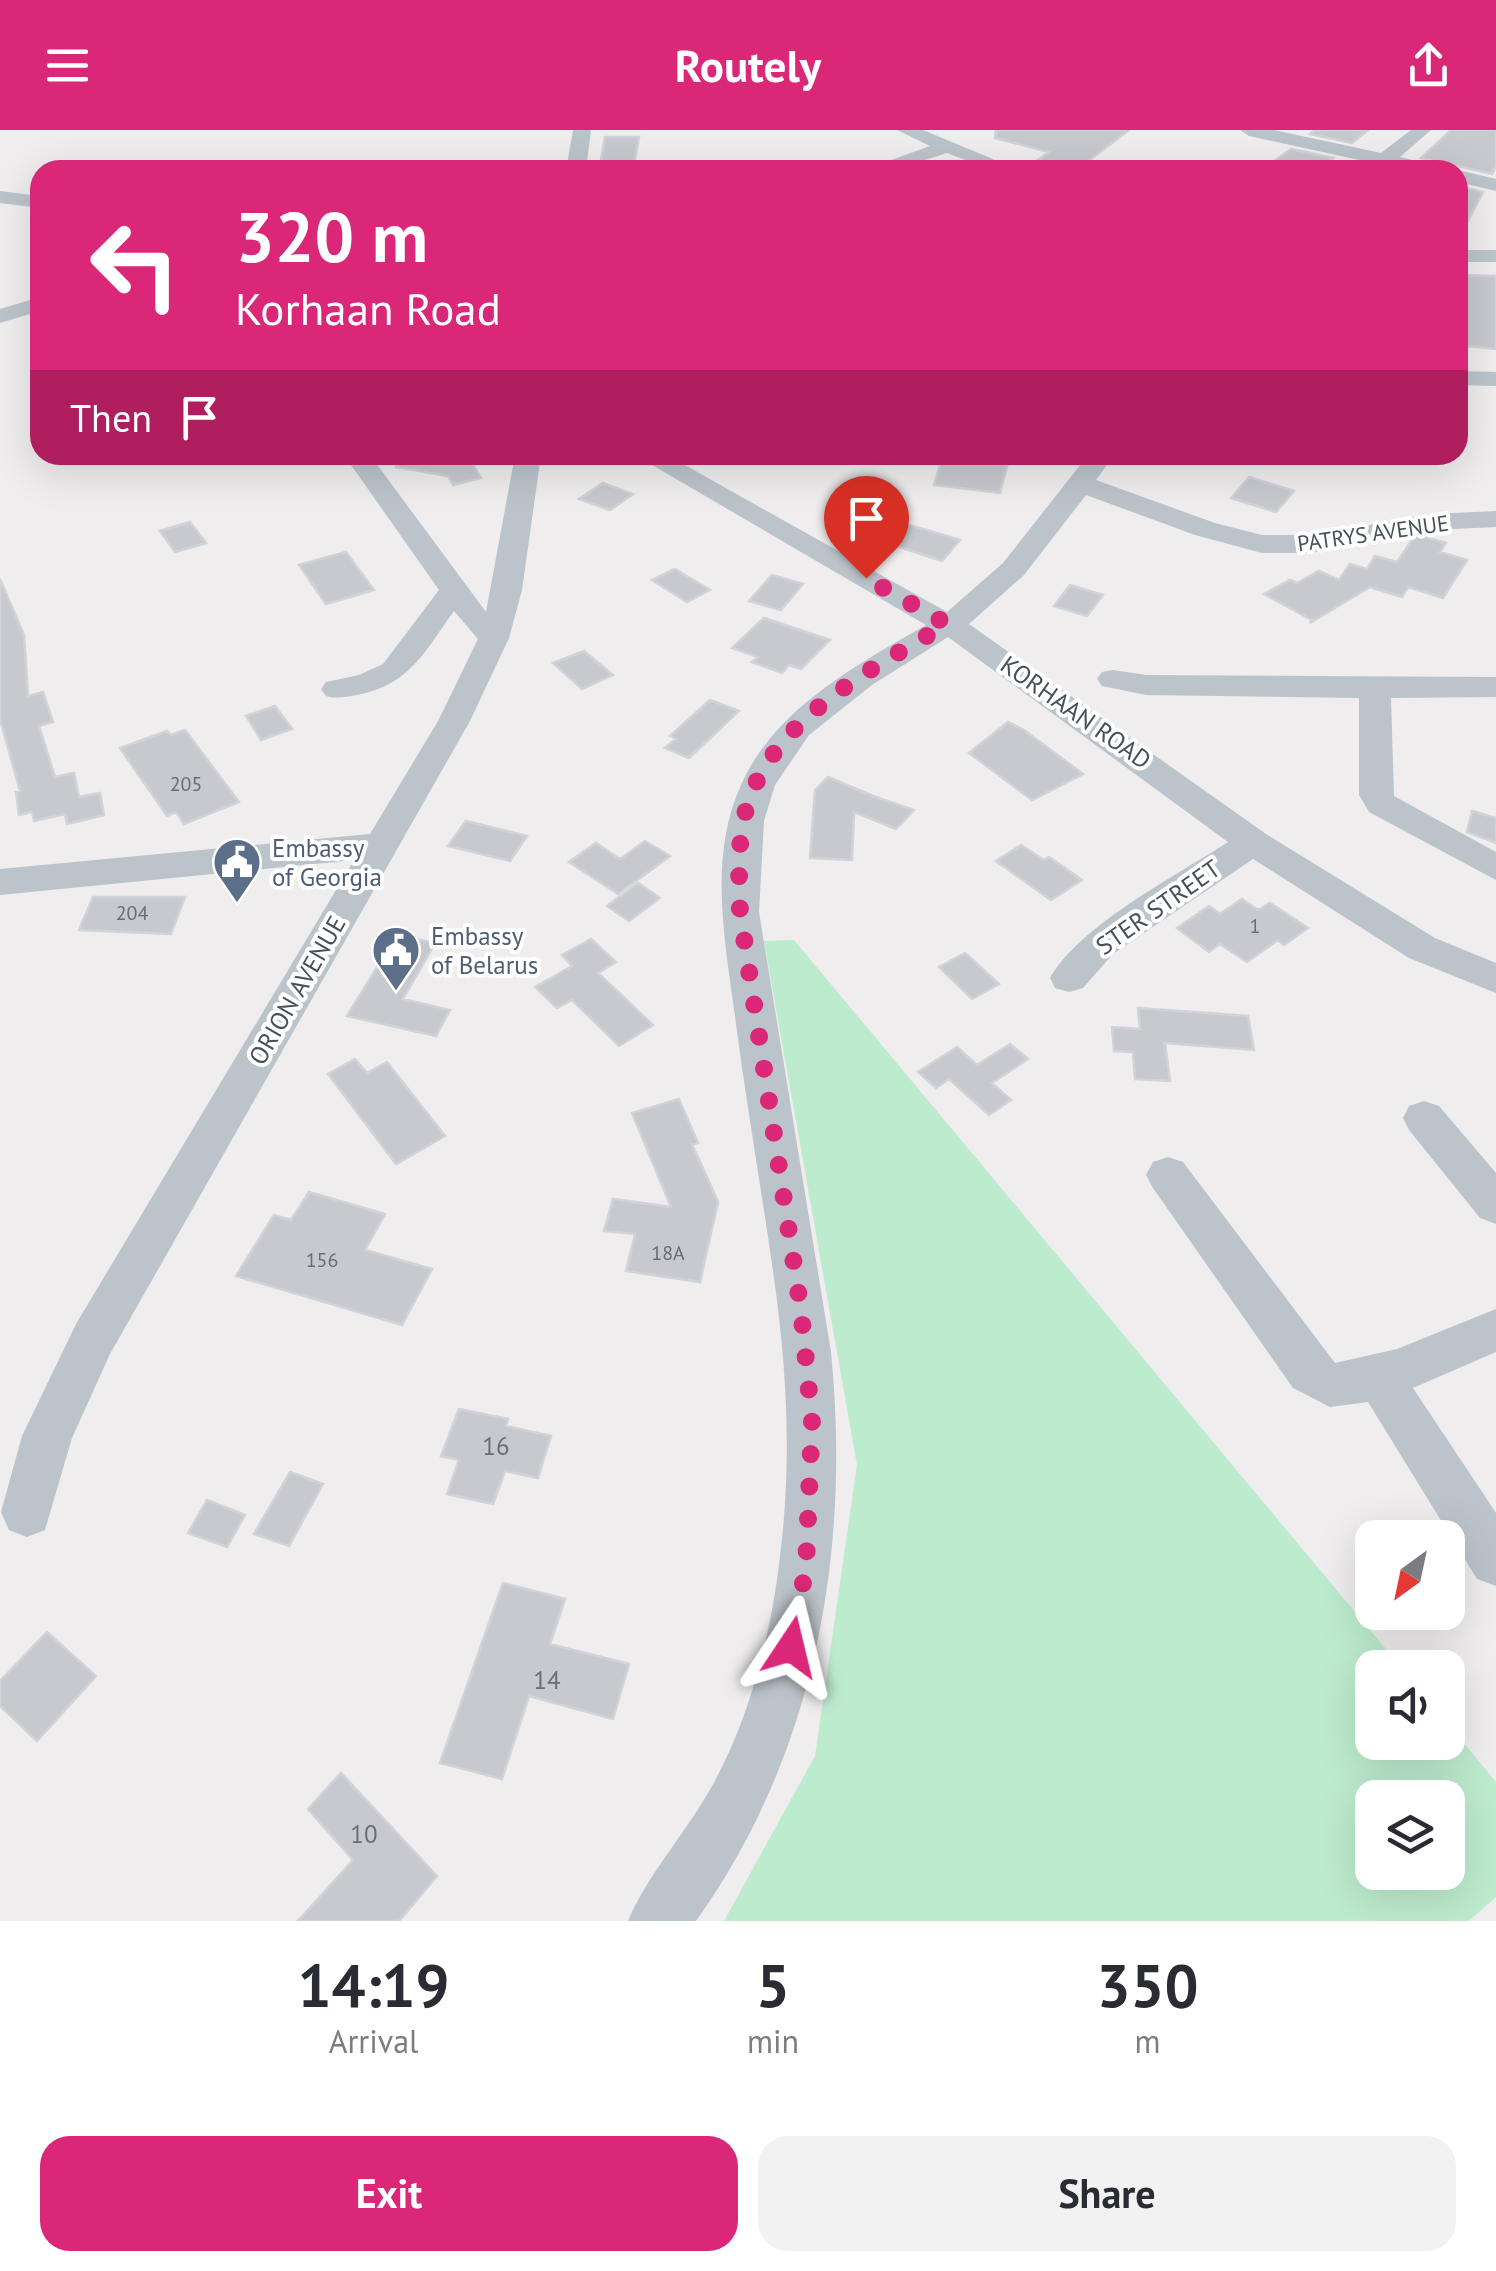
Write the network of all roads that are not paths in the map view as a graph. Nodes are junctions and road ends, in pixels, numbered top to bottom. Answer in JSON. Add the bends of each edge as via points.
{"nodes":[{"id":1,"x":582,"y":130,"type":"edge"},
{"id":2,"x":906,"y":130,"type":"edge"},
{"id":3,"x":1249,"y":130,"type":"edge"},
{"id":4,"x":1422,"y":130,"type":"edge"},
{"id":5,"x":949,"y":146,"type":"junction"},
{"id":6,"x":578,"y":160,"type":"edge"},
{"id":7,"x":905,"y":160,"type":"edge"},
{"id":8,"x":985,"y":160,"type":"edge"},
{"id":9,"x":1385,"y":160,"type":"joint"},
{"id":10,"x":1468,"y":178,"type":"edge"},
{"id":11,"x":1496,"y":185,"type":"edge"},
{"id":12,"x":0,"y":197,"type":"edge"},
{"id":13,"x":30,"y":201,"type":"edge"},
{"id":14,"x":1468,"y":256,"type":"edge"},
{"id":15,"x":1496,"y":256,"type":"edge"},
{"id":16,"x":30,"y":307,"type":"edge"},
{"id":17,"x":0,"y":316,"type":"edge"},
{"id":18,"x":1468,"y":378,"type":"edge"},
{"id":19,"x":1496,"y":379,"type":"edge"},
{"id":20,"x":364,"y":465,"type":"edge"},
{"id":21,"x":526,"y":465,"type":"edge"},
{"id":22,"x":666,"y":465,"type":"edge"},
{"id":23,"x":1091,"y":469,"type":"edge"},
{"id":24,"x":1496,"y":520,"type":"edge"},
{"id":25,"x":454,"y":590,"type":"junction"},
{"id":26,"x":947,"y":624,"type":"junction"},
{"id":27,"x":494,"y":638,"type":"junction"},
{"id":28,"x":1113,"y":679,"type":"dead end"},
{"id":29,"x":1496,"y":687,"type":"edge"},
{"id":30,"x":337,"y":689,"type":"dead end"},
{"id":31,"x":1375,"y":689,"type":"junction"},
{"id":32,"x":1253,"y":842,"type":"junction"},
{"id":33,"x":383,"y":845,"type":"junction"},
{"id":34,"x":1496,"y":868,"type":"edge"},
{"id":35,"x":0,"y":882,"type":"edge"},
{"id":36,"x":1070,"y":978,"type":"dead end"},
{"id":37,"x":1496,"y":979,"type":"edge"},
{"id":38,"x":1424,"y":1118,"type":"dead end"},
{"id":39,"x":1168,"y":1175,"type":"dead end"},
{"id":40,"x":1496,"y":1205,"type":"edge"},
{"id":41,"x":1496,"y":1330,"type":"edge"},
{"id":42,"x":1378,"y":1376,"type":"junction"},
{"id":43,"x":27,"y":1512,"type":"dead end"},
{"id":44,"x":1496,"y":1560,"type":"edge"},
{"id":45,"x":659,"y":1921,"type":"edge"}],
"edges":[{"from":1,"to":6,"type":"street"},
{"from":2,"to":5,"type":"street"},
{"from":3,"to":9,"type":"street"},
{"from":4,"to":9,"type":"street"},
{"from":5,"to":7,"type":"street"},
{"from":5,"to":8,"type":"street"},
{"from":10,"to":11,"type":"street"},
{"from":12,"to":13,"type":"street"},
{"from":14,"to":15,"type":"street"},
{"from":16,"to":17,"type":"street"},
{"from":18,"to":19,"type":"street"},
{"from":20,"to":25,"type":"street"},
{"from":21,"to":27,"type":"street","name":"ORION AVENUE"},
{"from":22,"to":26,"type":"street","name":"KORHAAN ROAD"},
{"from":23,"to":24,"type":"street","name":"PATRYS AVENUE","via":[[1205,529],[1262,544],[1312,544],[1432,522]]},
{"from":23,"to":26,"type":"street","via":[[991,592]]},
{"from":25,"to":27,"type":"street"},
{"from":25,"to":30,"type":"street","via":[[394,671]]},
{"from":26,"to":32,"type":"street","name":"KORHAAN ROAD"},
{"from":26,"to":45,"type":"street","via":[[804,721],[747,806],[738,861],[740,912],[812,1422],[806,1567],[791,1647],[744,1791],[708,1856]]},
{"from":27,"to":33,"type":"street","name":"ORION AVENUE"},
{"from":28,"to":31,"type":"street"},
{"from":29,"to":31,"type":"street"},
{"from":31,"to":34,"type":"street","via":[[1380,804]]},
{"from":32,"to":36,"type":"street","name":"STER STREET","via":[[1100,944]]},
{"from":32,"to":37,"type":"street","name":"KORHAAN ROAD","via":[[1422,948]]},
{"from":33,"to":35,"type":"street"},
{"from":33,"to":43,"type":"street","name":"ORION AVENUE","via":[[93,1339],[47,1436]]},
{"from":38,"to":40,"type":"street"},
{"from":39,"to":42,"type":"street","via":[[1310,1372],[1338,1385]]},
{"from":41,"to":42,"type":"street"},
{"from":42,"to":44,"type":"street"}]}
